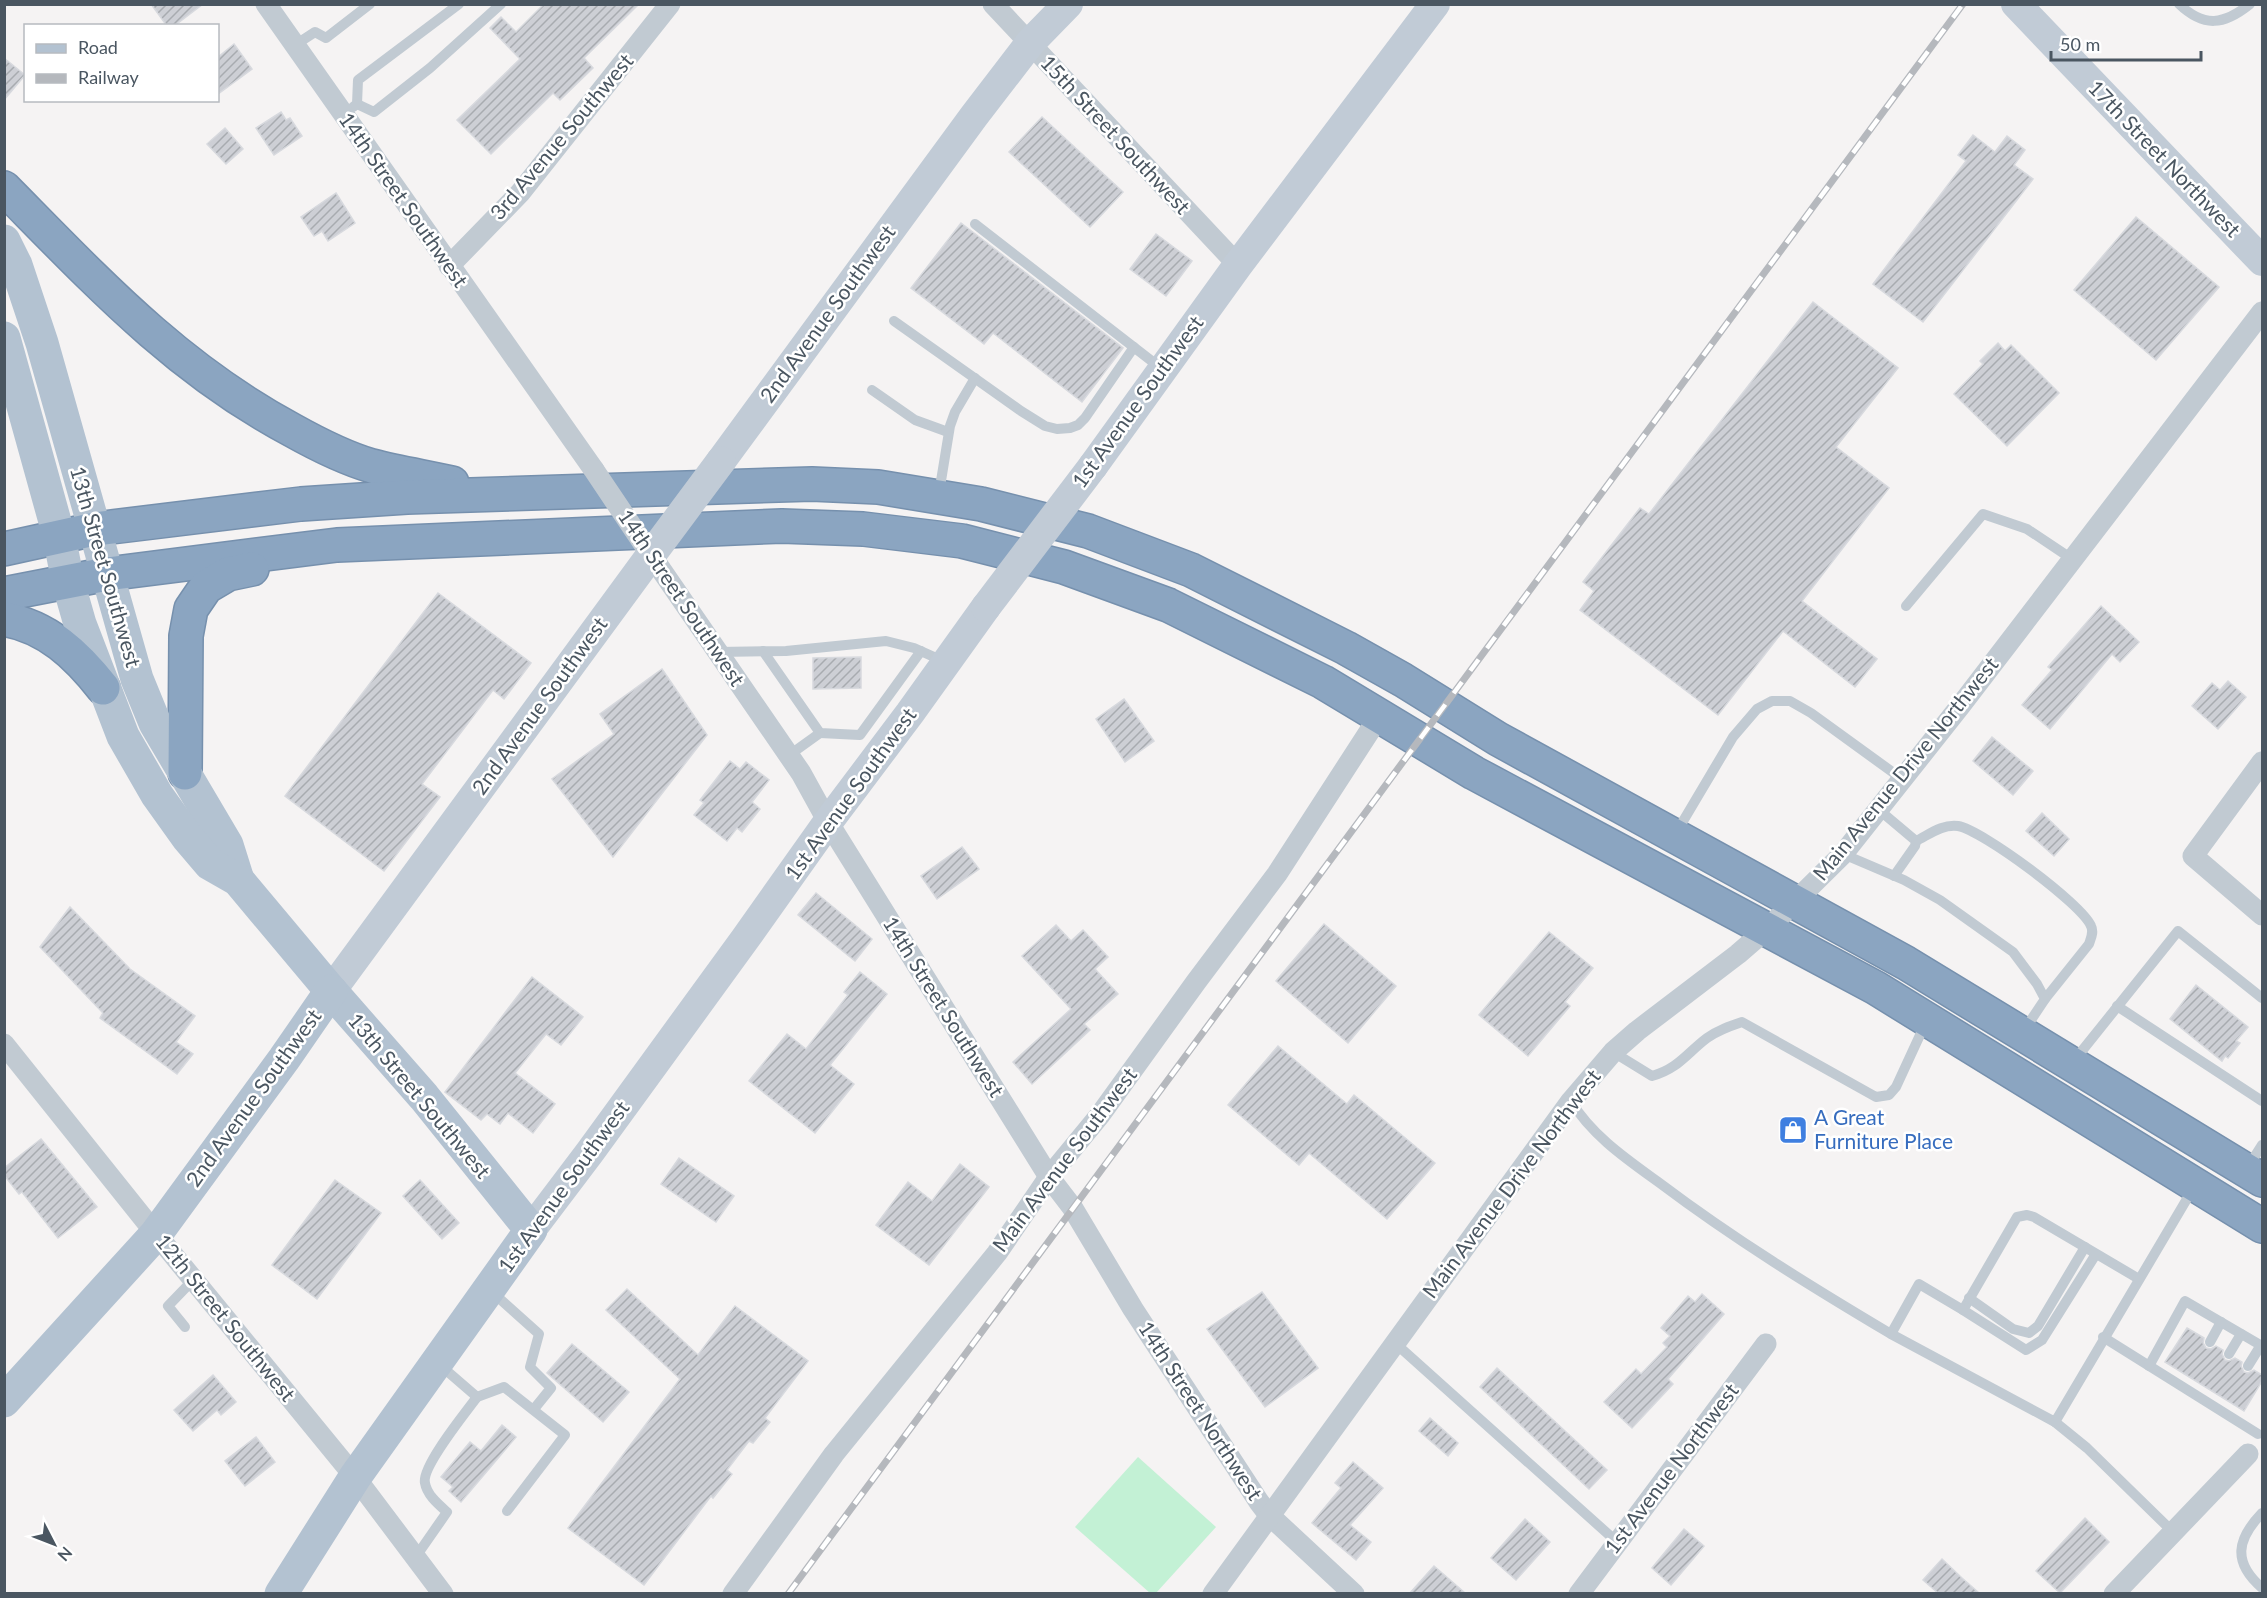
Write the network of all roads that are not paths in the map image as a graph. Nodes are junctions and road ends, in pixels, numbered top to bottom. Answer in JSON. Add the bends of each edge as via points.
{"nodes":[{"id":1,"x":266,"y":4,"type":"edge"},
{"id":2,"x":370,"y":4,"type":"edge"},
{"id":3,"x":459,"y":4,"type":"edge"},
{"id":4,"x":501,"y":4,"type":"edge"},
{"id":5,"x":670,"y":4,"type":"edge"},
{"id":6,"x":993,"y":4,"type":"edge"},
{"id":7,"x":1068,"y":4,"type":"edge"},
{"id":8,"x":2016,"y":4,"type":"edge"},
{"id":9,"x":2179,"y":4,"type":"edge"},
{"id":10,"x":2250,"y":4,"type":"edge"},
{"id":11,"x":1424,"y":10,"type":"edge"},
{"id":12,"x":1030,"y":43,"type":"junction"},
{"id":13,"x":295,"y":45,"type":"junction"},
{"id":14,"x":350,"y":109,"type":"junction"},
{"id":15,"x":4,"y":188,"type":"edge"},
{"id":16,"x":975,"y":224,"type":"dead end"},
{"id":17,"x":4,"y":241,"type":"edge"},
{"id":18,"x":2262,"y":261,"type":"edge"},
{"id":19,"x":1238,"y":265,"type":"junction"},
{"id":20,"x":449,"y":266,"type":"junction"},
{"id":21,"x":2262,"y":312,"type":"edge"},
{"id":22,"x":894,"y":321,"type":"dead end"},
{"id":23,"x":4,"y":338,"type":"edge"},
{"id":24,"x":1134,"y":347,"type":"junction"},
{"id":25,"x":1163,"y":369,"type":"junction"},
{"id":26,"x":975,"y":378,"type":"junction"},
{"id":27,"x":872,"y":390,"type":"dead end"},
{"id":28,"x":948,"y":432,"type":"junction"},
{"id":29,"x":504,"y":494,"type":"junction"},
{"id":30,"x":938,"y":497,"type":"junction"},
{"id":31,"x":95,"y":528,"type":"junction"},
{"id":32,"x":59,"y":536,"type":"junction"},
{"id":33,"x":337,"y":545,"type":"junction"},
{"id":34,"x":4,"y":549,"type":"edge"},
{"id":35,"x":651,"y":555,"type":"junction"},
{"id":36,"x":2072,"y":559,"type":"junction"},
{"id":37,"x":107,"y":574,"type":"junction"},
{"id":38,"x":68,"y":582,"type":"junction"},
{"id":39,"x":4,"y":594,"type":"edge"},
{"id":40,"x":1906,"y":606,"type":"dead end"},
{"id":41,"x":4,"y":619,"type":"edge"},
{"id":42,"x":763,"y":651,"type":"junction"},
{"id":43,"x":718,"y":652,"type":"junction"},
{"id":44,"x":933,"y":657,"type":"junction"},
{"id":45,"x":103,"y":688,"type":"junction"},
{"id":46,"x":1380,"y":715,"type":"junction"},
{"id":47,"x":820,"y":733,"type":"junction"},
{"id":48,"x":870,"y":743,"type":"junction"},
{"id":49,"x":788,"y":756,"type":"junction"},
{"id":50,"x":2262,"y":762,"type":"edge"},
{"id":51,"x":184,"y":773,"type":"junction"},
{"id":52,"x":1902,"y":779,"type":"junction"},
{"id":53,"x":1878,"y":809,"type":"junction"},
{"id":54,"x":828,"y":822,"type":"junction"},
{"id":55,"x":1674,"y":836,"type":"junction"},
{"id":56,"x":1916,"y":841,"type":"junction"},
{"id":57,"x":1843,"y":854,"type":"junction"},
{"id":58,"x":1894,"y":876,"type":"junction"},
{"id":59,"x":238,"y":880,"type":"junction"},
{"id":60,"x":1795,"y":902,"type":"junction"},
{"id":61,"x":2262,"y":915,"type":"edge"},
{"id":62,"x":1768,"y":928,"type":"junction"},
{"id":63,"x":331,"y":991,"type":"junction"},
{"id":64,"x":2262,"y":998,"type":"edge"},
{"id":65,"x":2044,"y":999,"type":"junction"},
{"id":66,"x":2117,"y":1006,"type":"junction"},
{"id":67,"x":1928,"y":1019,"type":"junction"},
{"id":68,"x":2022,"y":1034,"type":"junction"},
{"id":69,"x":4,"y":1044,"type":"edge"},
{"id":70,"x":1613,"y":1052,"type":"junction"},
{"id":71,"x":2071,"y":1064,"type":"junction"},
{"id":72,"x":1571,"y":1101,"type":"junction"},
{"id":73,"x":2262,"y":1101,"type":"edge"},
{"id":74,"x":2257,"y":1165,"type":"edge"},
{"id":75,"x":1049,"y":1177,"type":"junction"},
{"id":76,"x":2196,"y":1184,"type":"junction"},
{"id":77,"x":1072,"y":1208,"type":"joint"},
{"id":78,"x":2262,"y":1226,"type":"edge"},
{"id":79,"x":531,"y":1230,"type":"junction"},
{"id":80,"x":156,"y":1234,"type":"junction"},
{"id":81,"x":2085,"y":1247,"type":"junction"},
{"id":82,"x":2096,"y":1254,"type":"junction"},
{"id":83,"x":194,"y":1279,"type":"junction"},
{"id":84,"x":2139,"y":1279,"type":"junction"},
{"id":85,"x":489,"y":1290,"type":"junction"},
{"id":86,"x":1969,"y":1298,"type":"junction"},
{"id":87,"x":1962,"y":1310,"type":"junction"},
{"id":88,"x":2221,"y":1322,"type":"junction"},
{"id":89,"x":185,"y":1327,"type":"dead end"},
{"id":90,"x":1891,"y":1334,"type":"junction"},
{"id":91,"x":2241,"y":1334,"type":"junction"},
{"id":92,"x":2103,"y":1338,"type":"junction"},
{"id":93,"x":2210,"y":1342,"type":"dead end"},
{"id":94,"x":1395,"y":1343,"type":"junction"},
{"id":95,"x":1766,"y":1344,"type":"dead end"},
{"id":96,"x":2262,"y":1346,"type":"edge"},
{"id":97,"x":2229,"y":1354,"type":"dead end"},
{"id":98,"x":438,"y":1363,"type":"junction"},
{"id":99,"x":2149,"y":1366,"type":"junction"},
{"id":100,"x":2248,"y":1366,"type":"dead end"},
{"id":101,"x":2188,"y":1376,"type":"dead end"},
{"id":102,"x":2182,"y":1386,"type":"junction"},
{"id":103,"x":477,"y":1397,"type":"junction"},
{"id":104,"x":4,"y":1401,"type":"edge"},
{"id":105,"x":2228,"y":1401,"type":"dead end"},
{"id":106,"x":534,"y":1409,"type":"junction"},
{"id":107,"x":2223,"y":1412,"type":"junction"},
{"id":108,"x":2055,"y":1422,"type":"junction"},
{"id":109,"x":2260,"y":1430,"type":"edge"},
{"id":110,"x":2248,"y":1454,"type":"joint"},
{"id":111,"x":355,"y":1477,"type":"junction"},
{"id":112,"x":507,"y":1511,"type":"dead end"},
{"id":113,"x":2262,"y":1513,"type":"edge"},
{"id":114,"x":1269,"y":1515,"type":"junction"},
{"id":115,"x":2172,"y":1532,"type":"junction"},
{"id":116,"x":1617,"y":1542,"type":"junction"},
{"id":117,"x":415,"y":1558,"type":"junction"},
{"id":118,"x":2262,"y":1588,"type":"edge"},
{"id":119,"x":281,"y":1593,"type":"edge"},
{"id":120,"x":443,"y":1593,"type":"edge"},
{"id":121,"x":733,"y":1593,"type":"edge"},
{"id":122,"x":1213,"y":1593,"type":"edge"},
{"id":123,"x":1354,"y":1593,"type":"edge"},
{"id":124,"x":1579,"y":1593,"type":"edge"},
{"id":125,"x":2114,"y":1593,"type":"edge"}],
"edges":[{"from":1,"to":13,"type":"street","name":"14th Street Southwest"},
{"from":2,"to":13,"type":"lane","via":[[326,38],[315,32]]},
{"from":3,"to":14,"type":"lane","via":[[358,80]]},
{"from":4,"to":14,"type":"lane","via":[[374,112]]},
{"from":5,"to":20,"type":"street","name":"3rd Avenue Southwest","via":[[520,194]]},
{"from":6,"to":12,"type":"street","name":"15th Street Southwest"},
{"from":7,"to":12,"type":"main road","name":"2nd Avenue Southwest"},
{"from":8,"to":18,"type":"main road","name":"17th Street Northwest"},
{"from":9,"to":10,"type":"lane","via":[[2205,21],[2234,18]]},
{"from":11,"to":19,"type":"main road","name":"1st Avenue Southwest"},
{"from":12,"to":19,"type":"street","name":"15th Street Southwest"},
{"from":12,"to":35,"type":"main road","name":"2nd Avenue Southwest","bridge":true},
{"from":13,"to":14,"type":"street","name":"14th Street Southwest"},
{"from":14,"to":20,"type":"street","name":"14th Street Southwest"},
{"from":15,"to":29,"type":"highway","via":[[116,301],[203,375],[251,408],[370,465]]},
{"from":16,"to":24,"type":"lane"},
{"from":17,"to":31,"type":"main road","name":"13th Street Southwest","via":[[30,305]]},
{"from":19,"to":25,"type":"main road","name":"1st Avenue Southwest"},
{"from":20,"to":35,"type":"street","name":"14th Street Southwest","bridge":true},
{"from":21,"to":36,"type":"street","name":"Main Avenue Drive Northwest"},
{"from":22,"to":26,"type":"lane"},
{"from":23,"to":32,"type":"main road","name":"13th Street Southwest"},
{"from":24,"to":25,"type":"lane"},
{"from":24,"to":26,"type":"lane","via":[[1085,418],[1070,428],[1045,426]]},
{"from":25,"to":44,"type":"main road","name":"1st Avenue Southwest","bridge":true,"via":[[986,607]]},
{"from":26,"to":28,"type":"lane"},
{"from":27,"to":28,"type":"lane","via":[[915,420]]},
{"from":28,"to":30,"type":"lane"},
{"from":29,"to":30,"type":"highway","via":[[812,484],[878,487]]},
{"from":29,"to":31,"type":"highway","via":[[301,504]]},
{"from":30,"to":55,"type":"highway","via":[[1088,531],[1191,570],[1346,648],[1498,739]]},
{"from":31,"to":32,"type":"highway"},
{"from":31,"to":37,"type":"main road","name":"13th Street Southwest"},
{"from":32,"to":34,"type":"highway"},
{"from":32,"to":38,"type":"main road","name":"13th Street Southwest"},
{"from":33,"to":37,"type":"highway"},
{"from":33,"to":46,"type":"highway","via":[[782,526],[862,529],[962,541],[1064,567],[1168,605],[1323,682]]},
{"from":33,"to":51,"type":"highway","via":[[228,574],[206,587],[191,609],[186,636]]},
{"from":35,"to":43,"type":"street","name":"14th Street Southwest"},
{"from":35,"to":63,"type":"main road","name":"2nd Avenue Southwest"},
{"from":36,"to":40,"type":"lane","via":[[2027,529],[1983,514]]},
{"from":36,"to":52,"type":"street","name":"Main Avenue Drive Northwest"},
{"from":37,"to":38,"type":"highway"},
{"from":37,"to":51,"type":"main road","name":"13th Street Southwest","via":[[136,679],[155,723]]},
{"from":38,"to":39,"type":"highway"},
{"from":38,"to":45,"type":"main road","name":"13th Street Southwest"},
{"from":41,"to":45,"type":"highway","via":[[60,642]]},
{"from":42,"to":43,"type":"lane"},
{"from":42,"to":44,"type":"lane","via":[[886,641]]},
{"from":42,"to":47,"type":"lane"},
{"from":43,"to":49,"type":"street","name":"14th Street Southwest"},
{"from":44,"to":48,"type":"main road","name":"1st Avenue Southwest"},
{"from":45,"to":59,"type":"main road","name":"13th Street Southwest","via":[[123,736],[157,795],[210,864]]},
{"from":46,"to":62,"type":"highway","via":[[1474,773]]},
{"from":46,"to":75,"type":"street","name":"Main Avenue Southwest","via":[[1277,874],[1100,1115]]},
{"from":47,"to":48,"type":"lane"},
{"from":47,"to":49,"type":"lane"},
{"from":48,"to":54,"type":"main road","name":"1st Avenue Southwest"},
{"from":49,"to":54,"type":"street","name":"14th Street Southwest"},
{"from":50,"to":61,"type":"street","via":[[2193,856]]},
{"from":51,"to":59,"type":"main road","name":"13th Street Southwest","via":[[227,845]]},
{"from":52,"to":53,"type":"street","name":"Main Avenue Drive Northwest"},
{"from":52,"to":55,"type":"lane","via":[[1811,713],[1790,701],[1772,701],[1757,709],[1733,737]]},
{"from":53,"to":56,"type":"lane"},
{"from":53,"to":57,"type":"street","name":"Main Avenue Drive Northwest"},
{"from":54,"to":75,"type":"street","name":"14th Street Southwest"},
{"from":54,"to":79,"type":"main road","name":"1st Avenue Southwest"},
{"from":55,"to":60,"type":"highway"},
{"from":56,"to":58,"type":"lane"},
{"from":56,"to":65,"type":"lane","via":[[1945,826],[1970,830],[1994,843],[2063,896],[2091,925],[2089,944]]},
{"from":57,"to":58,"type":"lane"},
{"from":57,"to":60,"type":"street","name":"Main Avenue Drive Northwest"},
{"from":58,"to":65,"type":"lane","via":[[1940,900],[2013,952]]},
{"from":59,"to":63,"type":"main road","name":"13th Street Southwest"},
{"from":60,"to":62,"type":"street","name":"Main Avenue Drive Northwest"},
{"from":60,"to":68,"type":"highway","via":[[1906,963]]},
{"from":62,"to":67,"type":"highway"},
{"from":62,"to":70,"type":"street","name":"Main Avenue Drive Northwest"},
{"from":63,"to":79,"type":"main road","name":"13th Street Southwest","via":[[424,1097]]},
{"from":63,"to":80,"type":"main road","name":"2nd Avenue Southwest"},
{"from":64,"to":66,"type":"lane","via":[[2178,931]]},
{"from":65,"to":68,"type":"lane"},
{"from":66,"to":71,"type":"lane"},
{"from":66,"to":73,"type":"lane"},
{"from":67,"to":70,"type":"lane","via":[[1896,1087],[1889,1095],[1876,1097],[1742,1022],[1707,1038],[1666,1072],[1652,1076]]},
{"from":67,"to":76,"type":"highway"},
{"from":68,"to":71,"type":"highway"},
{"from":69,"to":80,"type":"street","name":"12th Street Southwest"},
{"from":70,"to":72,"type":"street","name":"Main Avenue Drive Northwest"},
{"from":71,"to":74,"type":"highway"},
{"from":72,"to":90,"type":"lane","via":[[1581,1117],[1620,1154],[1707,1220]]},
{"from":72,"to":94,"type":"street","name":"Main Avenue Drive Northwest"},
{"from":75,"to":77,"type":"street","name":"14th Street Southwest"},
{"from":75,"to":121,"type":"street","name":"Main Avenue Southwest","via":[[997,1253],[834,1454]]},
{"from":76,"to":78,"type":"highway"},
{"from":76,"to":84,"type":"lane"},
{"from":77,"to":114,"type":"street","name":"14th Street Northwest","via":[[1133,1309]]},
{"from":79,"to":85,"type":"main road","name":"1st Avenue Southwest"},
{"from":80,"to":83,"type":"street","name":"12th Street Southwest"},
{"from":80,"to":104,"type":"main road","name":"2nd Avenue Southwest"},
{"from":81,"to":82,"type":"lane"},
{"from":81,"to":86,"type":"lane","via":[[2034,1217],[2017,1217]]},
{"from":81,"to":86,"type":"lane","via":[[2038,1326],[2029,1333],[2013,1329]]},
{"from":82,"to":84,"type":"lane"},
{"from":82,"to":87,"type":"lane","via":[[2042,1340],[2026,1350]]},
{"from":83,"to":89,"type":"lane","via":[[168,1306]]},
{"from":83,"to":111,"type":"street","name":"12th Street Southwest"},
{"from":84,"to":92,"type":"lane"},
{"from":85,"to":98,"type":"main road","name":"1st Avenue Southwest"},
{"from":85,"to":106,"type":"lane","via":[[539,1334],[530,1367],[551,1388]]},
{"from":86,"to":87,"type":"lane"},
{"from":87,"to":90,"type":"lane","via":[[1919,1284]]},
{"from":88,"to":91,"type":"lane"},
{"from":88,"to":93,"type":"lane"},
{"from":88,"to":99,"type":"lane","via":[[2185,1301]]},
{"from":90,"to":108,"type":"lane"},
{"from":91,"to":96,"type":"lane"},
{"from":91,"to":97,"type":"lane"},
{"from":92,"to":99,"type":"lane"},
{"from":92,"to":108,"type":"lane"},
{"from":94,"to":114,"type":"street","name":"Main Avenue Drive Northwest"},
{"from":94,"to":116,"type":"lane"},
{"from":95,"to":116,"type":"street","name":"1st Avenue Northwest"},
{"from":96,"to":100,"type":"lane"},
{"from":98,"to":103,"type":"lane"},
{"from":98,"to":111,"type":"main road","name":"1st Avenue Southwest"},
{"from":99,"to":102,"type":"lane"},
{"from":101,"to":102,"type":"lane"},
{"from":102,"to":107,"type":"lane","via":[[2205,1394]]},
{"from":103,"to":106,"type":"lane","via":[[504,1387]]},
{"from":103,"to":117,"type":"lane","via":[[428,1466],[424,1482],[447,1512]]},
{"from":105,"to":107,"type":"lane"},
{"from":106,"to":112,"type":"lane","via":[[565,1435]]},
{"from":107,"to":109,"type":"lane"},
{"from":108,"to":115,"type":"lane"},
{"from":109,"to":110,"type":"lane"},
{"from":110,"to":115,"type":"street"},
{"from":111,"to":117,"type":"street","name":"12th Street Southwest"},
{"from":111,"to":119,"type":"main road","name":"1st Avenue Southwest"},
{"from":113,"to":118,"type":"lane","via":[[2241,1542],[2241,1558],[2252,1579]]},
{"from":114,"to":122,"type":"street","name":"Main Avenue Drive Northwest"},
{"from":114,"to":123,"type":"street","name":"14th Street Northwest"},
{"from":115,"to":125,"type":"street"},
{"from":116,"to":124,"type":"street","name":"1st Avenue Northwest"},
{"from":117,"to":120,"type":"street","name":"12th Street Southwest"}]}
